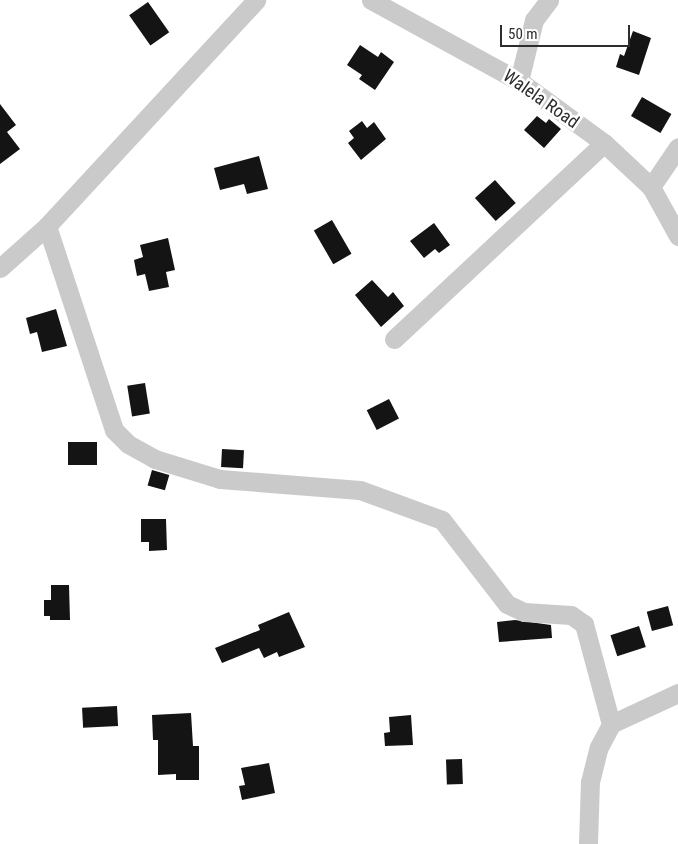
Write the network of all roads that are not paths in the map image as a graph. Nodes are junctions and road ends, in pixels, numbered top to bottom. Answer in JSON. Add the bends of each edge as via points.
{"nodes":[{"id":1,"x":256,"y":0,"type":"edge"},
{"id":2,"x":371,"y":0,"type":"edge"},
{"id":3,"x":549,"y":0,"type":"edge"},
{"id":4,"x":519,"y":81,"type":"junction"},
{"id":5,"x":604,"y":143,"type":"junction"},
{"id":6,"x":678,"y":146,"type":"edge"},
{"id":7,"x":651,"y":187,"type":"junction"},
{"id":8,"x":47,"y":226,"type":"junction"},
{"id":9,"x":678,"y":236,"type":"edge"},
{"id":10,"x":0,"y":268,"type":"edge"},
{"id":11,"x":394,"y":340,"type":"dead end"},
{"id":12,"x":678,"y":693,"type":"edge"},
{"id":13,"x":611,"y":724,"type":"junction"},
{"id":14,"x":588,"y":844,"type":"edge"}],
"edges":[{"from":1,"to":8,"type":"street"},
{"from":2,"to":4,"type":"street","name":"Walela Road"},
{"from":3,"to":4,"type":"street","via":[[534,20]]},
{"from":4,"to":5,"type":"street","name":"Walela Road"},
{"from":5,"to":7,"type":"street","name":"Walela Road"},
{"from":5,"to":11,"type":"street"},
{"from":6,"to":7,"type":"street"},
{"from":7,"to":9,"type":"street","name":"Walela Road"},
{"from":8,"to":10,"type":"street"},
{"from":8,"to":13,"type":"street","via":[[114,430],[128,444],[155,459],[220,479],[360,490],[442,520],[507,604],[524,612],[571,615],[584,624]]},
{"from":12,"to":13,"type":"street"},
{"from":13,"to":14,"type":"street","via":[[599,747],[590,782]]}]}
